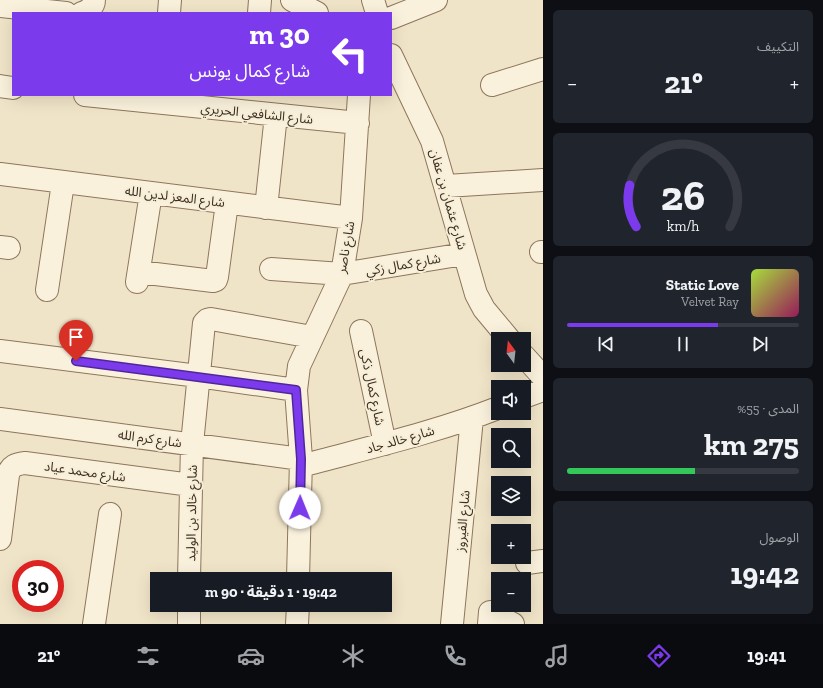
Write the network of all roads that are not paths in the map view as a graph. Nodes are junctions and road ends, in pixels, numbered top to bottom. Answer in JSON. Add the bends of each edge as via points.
{"nodes":[{"id":1,"x":94,"y":0,"type":"edge"},
{"id":2,"x":170,"y":0,"type":"edge"},
{"id":3,"x":260,"y":0,"type":"edge"},
{"id":4,"x":292,"y":0,"type":"edge"},
{"id":5,"x":373,"y":0,"type":"edge"},
{"id":6,"x":436,"y":0,"type":"edge"},
{"id":7,"x":0,"y":6,"type":"edge"},
{"id":8,"x":57,"y":12,"type":"edge"},
{"id":9,"x":84,"y":12,"type":"edge"},
{"id":10,"x":169,"y":12,"type":"edge"},
{"id":11,"x":259,"y":12,"type":"edge"},
{"id":12,"x":315,"y":12,"type":"edge"},
{"id":13,"x":377,"y":12,"type":"edge"},
{"id":14,"x":392,"y":18,"type":"edge"},
{"id":15,"x":392,"y":57,"type":"edge"},
{"id":16,"x":543,"y":69,"type":"edge"},
{"id":17,"x":492,"y":85,"type":"dead end"},
{"id":18,"x":0,"y":86,"type":"edge"},
{"id":19,"x":12,"y":88,"type":"edge"},
{"id":20,"x":96,"y":96,"type":"edge"},
{"id":21,"x":359,"y":96,"type":"edge"},
{"id":22,"x":276,"y":115,"type":"junction"},
{"id":23,"x":358,"y":123,"type":"junction"},
{"id":24,"x":0,"y":174,"type":"edge"},
{"id":25,"x":543,"y":180,"type":"edge"},
{"id":26,"x":63,"y":182,"type":"junction"},
{"id":27,"x":446,"y":186,"type":"junction"},
{"id":28,"x":151,"y":193,"type":"junction"},
{"id":29,"x":227,"y":203,"type":"junction"},
{"id":30,"x":266,"y":208,"type":"junction"},
{"id":31,"x":350,"y":218,"type":"junction"},
{"id":32,"x":464,"y":254,"type":"junction"},
{"id":33,"x":271,"y":269,"type":"dead end"},
{"id":34,"x":342,"y":274,"type":"junction"},
{"id":35,"x":47,"y":290,"type":"dead end"},
{"id":36,"x":361,"y":331,"type":"dead end"},
{"id":37,"x":503,"y":332,"type":"edge"},
{"id":38,"x":312,"y":337,"type":"junction"},
{"id":39,"x":0,"y":351,"type":"edge"},
{"id":40,"x":531,"y":372,"type":"edge"},
{"id":41,"x":198,"y":376,"type":"junction"},
{"id":42,"x":296,"y":390,"type":"junction"},
{"id":43,"x":539,"y":390,"type":"edge"},
{"id":44,"x":491,"y":411,"type":"edge"},
{"id":45,"x":472,"y":418,"type":"junction"},
{"id":46,"x":0,"y":419,"type":"edge"},
{"id":47,"x":192,"y":444,"type":"junction"},
{"id":48,"x":385,"y":444,"type":"junction"},
{"id":49,"x":301,"y":462,"type":"junction"},
{"id":50,"x":190,"y":486,"type":"junction"},
{"id":51,"x":2,"y":496,"type":"edge"},
{"id":52,"x":110,"y":514,"type":"dead end"},
{"id":53,"x":0,"y":538,"type":"edge"},
{"id":54,"x":189,"y":572,"type":"edge"},
{"id":55,"x":298,"y":572,"type":"edge"},
{"id":56,"x":189,"y":612,"type":"edge"},
{"id":57,"x":298,"y":612,"type":"edge"},
{"id":58,"x":490,"y":618,"type":"edge"},
{"id":59,"x":94,"y":624,"type":"edge"},
{"id":60,"x":189,"y":624,"type":"edge"},
{"id":61,"x":297,"y":624,"type":"edge"},
{"id":62,"x":452,"y":624,"type":"edge"},
{"id":63,"x":513,"y":624,"type":"edge"}],
"edges":[{"from":1,"to":9,"type":"street","via":[[94,4]]},
{"from":2,"to":10,"type":"street"},
{"from":3,"to":11,"type":"street"},
{"from":4,"to":12,"type":"street"},
{"from":5,"to":13,"type":"street"},
{"from":6,"to":14,"type":"street"},
{"from":7,"to":8,"type":"street"},
{"from":15,"to":27,"type":"street","name":"شارع عثمان بن عفان","via":[[432,141]]},
{"from":16,"to":17,"type":"street"},
{"from":18,"to":19,"type":"street"},
{"from":20,"to":22,"type":"street","name":"شارع الشافعي الحريري"},
{"from":21,"to":23,"type":"street","name":"شارع ناصر"},
{"from":22,"to":23,"type":"street","name":"شارع الشافعي الحريري"},
{"from":22,"to":30,"type":"street"},
{"from":23,"to":31,"type":"street","name":"شارع ناصر"},
{"from":24,"to":26,"type":"street","name":"شارع المعز لدين الله"},
{"from":25,"to":27,"type":"street"},
{"from":26,"to":28,"type":"street","name":"شارع المعز لدين الله"},
{"from":26,"to":35,"type":"street"},
{"from":27,"to":32,"type":"street","name":"شارع عثمان بن عفان"},
{"from":28,"to":29,"type":"street","name":"شارع المعز لدين الله"},
{"from":28,"to":29,"type":"street","via":[[138,277],[216,280]]},
{"from":29,"to":30,"type":"street","name":"شارع المعز لدين الله"},
{"from":30,"to":31,"type":"street","name":"شارع المعز لدين الله"},
{"from":31,"to":34,"type":"street","name":"شارع ناصر"},
{"from":32,"to":34,"type":"street","name":"شارع كمال زكي"},
{"from":32,"to":37,"type":"street","name":"شارع عثمان بن عفان","via":[[476,294],[484,309]]},
{"from":33,"to":34,"type":"street","name":"شارع كمال زكي"},
{"from":34,"to":38,"type":"street","name":"شارع ناصر"},
{"from":36,"to":48,"type":"street","name":"شارع كمال ذكى"},
{"from":38,"to":41,"type":"street","name":"شارع خالد بن الوليد","via":[[207,320],[204,323]]},
{"from":38,"to":42,"type":"street","name":"شارع ناصر","via":[[298,366]]},
{"from":39,"to":41,"type":"street"},
{"from":40,"to":43,"type":"street"},
{"from":41,"to":42,"type":"street"},
{"from":41,"to":47,"type":"street","name":"شارع خالد بن الوليد"},
{"from":42,"to":49,"type":"street","name":"شارع ناصر"},
{"from":44,"to":45,"type":"street","name":"شارع خالد جاد"},
{"from":45,"to":48,"type":"street","name":"شارع خالد جاد"},
{"from":45,"to":62,"type":"street","name":"شارع الفيروز"},
{"from":46,"to":47,"type":"street","name":"شارع كرم الله"},
{"from":47,"to":49,"type":"street","name":"شارع كرم الله"},
{"from":47,"to":50,"type":"street","name":"شارع خالد بن الوليد"},
{"from":48,"to":49,"type":"street","name":"شارع خالد جاد"},
{"from":49,"to":55,"type":"street","name":"شارع ناصر"},
{"from":50,"to":51,"type":"street","name":"شارع محمد عياد","via":[[25,463],[11,468]]},
{"from":50,"to":54,"type":"street","name":"شارع خالد بن الوليد"},
{"from":51,"to":53,"type":"street","name":"شارع محمد عياد"},
{"from":52,"to":59,"type":"street"},
{"from":56,"to":60,"type":"street"},
{"from":57,"to":61,"type":"street"},
{"from":58,"to":63,"type":"street"}]}
